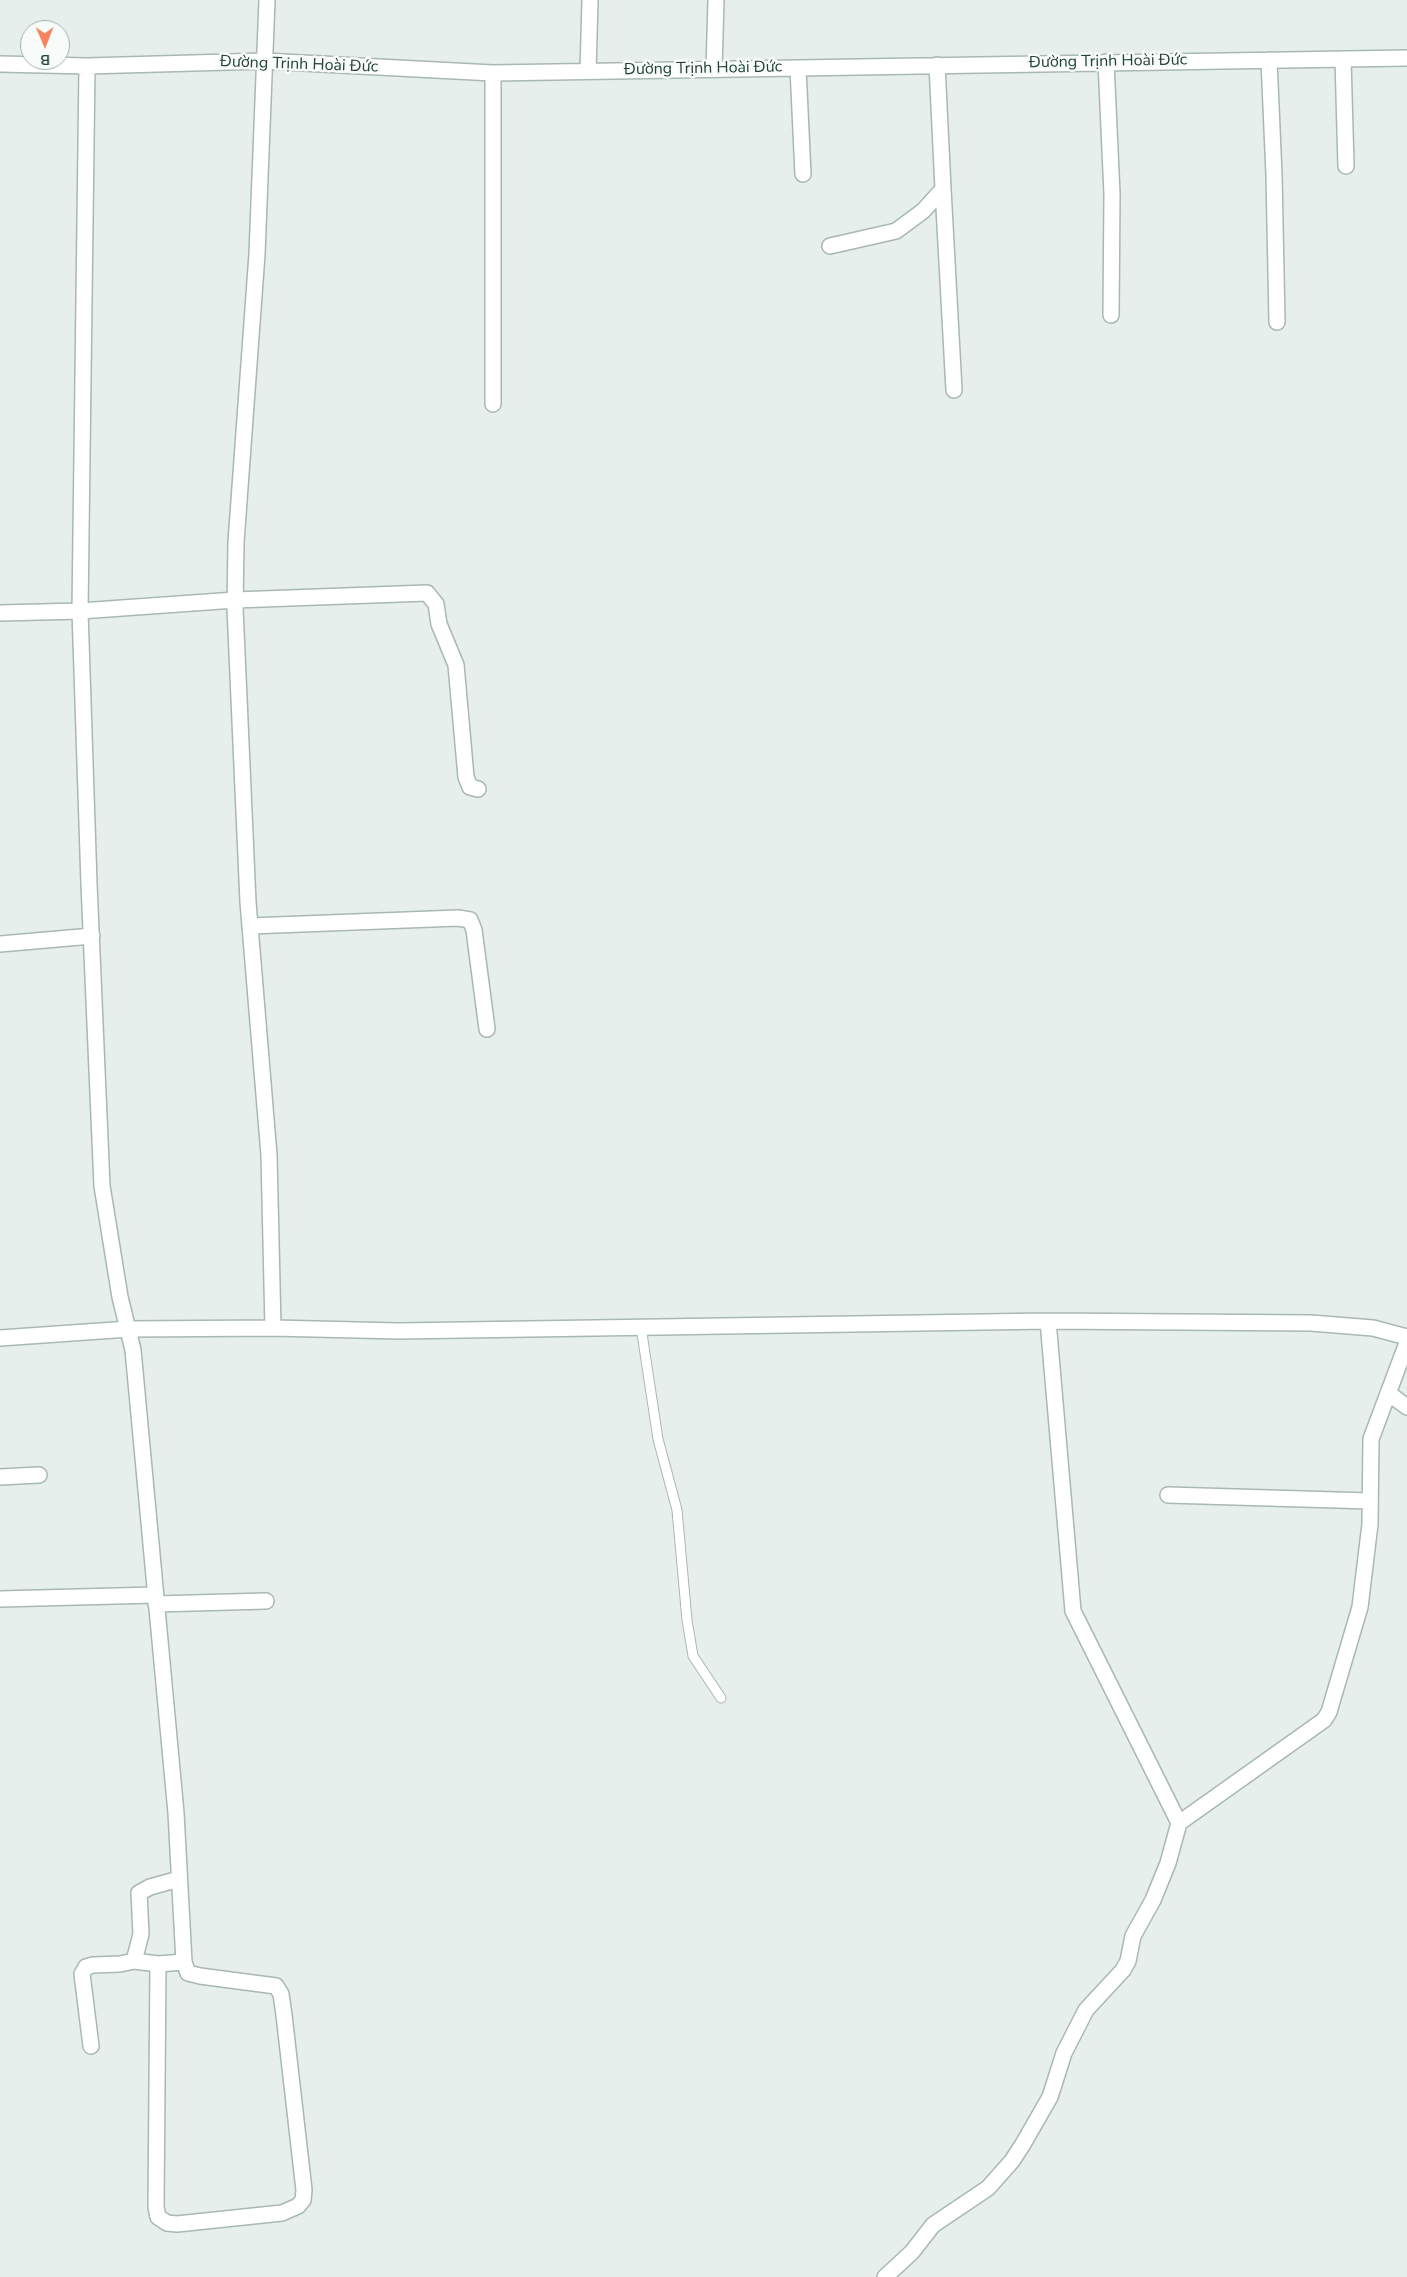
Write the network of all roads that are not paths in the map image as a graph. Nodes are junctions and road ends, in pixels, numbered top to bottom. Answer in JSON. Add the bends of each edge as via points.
{"nodes":[{"id":1,"x":267,"y":0,"type":"edge"},
{"id":2,"x":590,"y":0,"type":"edge"},
{"id":3,"x":716,"y":0,"type":"edge"},
{"id":4,"x":1407,"y":58,"type":"edge"},
{"id":5,"x":1342,"y":59,"type":"junction"},
{"id":6,"x":1269,"y":60,"type":"junction"},
{"id":7,"x":264,"y":62,"type":"junction"},
{"id":8,"x":1106,"y":62,"type":"junction"},
{"id":9,"x":0,"y":64,"type":"edge"},
{"id":10,"x":937,"y":65,"type":"junction"},
{"id":11,"x":87,"y":66,"type":"junction"},
{"id":12,"x":798,"y":68,"type":"junction"},
{"id":13,"x":714,"y":69,"type":"junction"},
{"id":14,"x":588,"y":71,"type":"junction"},
{"id":15,"x":493,"y":73,"type":"junction"},
{"id":16,"x":1346,"y":166,"type":"dead end"},
{"id":17,"x":803,"y":174,"type":"dead end"},
{"id":18,"x":943,"y":189,"type":"junction"},
{"id":19,"x":830,"y":246,"type":"dead end"},
{"id":20,"x":1111,"y":315,"type":"dead end"},
{"id":21,"x":1277,"y":322,"type":"dead end"},
{"id":22,"x":954,"y":390,"type":"dead end"},
{"id":23,"x":493,"y":404,"type":"dead end"},
{"id":24,"x":235,"y":600,"type":"junction"},
{"id":25,"x":80,"y":611,"type":"junction"},
{"id":26,"x":0,"y":613,"type":"edge"},
{"id":27,"x":478,"y":789,"type":"dead end"},
{"id":28,"x":250,"y":926,"type":"junction"},
{"id":29,"x":92,"y":936,"type":"junction"},
{"id":30,"x":0,"y":944,"type":"edge"},
{"id":31,"x":487,"y":1029,"type":"dead end"},
{"id":32,"x":1048,"y":1321,"type":"junction"},
{"id":33,"x":641,"y":1327,"type":"junction"},
{"id":34,"x":273,"y":1328,"type":"junction"},
{"id":35,"x":129,"y":1329,"type":"junction"},
{"id":36,"x":1407,"y":1337,"type":"edge"},
{"id":37,"x":0,"y":1338,"type":"edge"},
{"id":38,"x":1407,"y":1343,"type":"edge"},
{"id":39,"x":1388,"y":1393,"type":"junction"},
{"id":40,"x":1407,"y":1407,"type":"edge"},
{"id":41,"x":39,"y":1475,"type":"dead end"},
{"id":42,"x":0,"y":1477,"type":"edge"},
{"id":43,"x":1168,"y":1494,"type":"dead end"},
{"id":44,"x":1370,"y":1501,"type":"junction"},
{"id":45,"x":0,"y":1599,"type":"edge"},
{"id":46,"x":156,"y":1600,"type":"junction"},
{"id":47,"x":266,"y":1601,"type":"dead end"},
{"id":48,"x":721,"y":1698,"type":"dead end"},
{"id":49,"x":1179,"y":1823,"type":"junction"},
{"id":50,"x":179,"y":1879,"type":"junction"},
{"id":51,"x":134,"y":1961,"type":"junction"},
{"id":52,"x":184,"y":1962,"type":"junction"},
{"id":53,"x":158,"y":1964,"type":"junction"},
{"id":54,"x":92,"y":2046,"type":"dead end"},
{"id":55,"x":886,"y":2277,"type":"edge"}],
"edges":[{"from":1,"to":7,"type":"street"},
{"from":2,"to":14,"type":"street"},
{"from":3,"to":13,"type":"street"},
{"from":4,"to":5,"type":"street","name":"Đường Trịnh Hoài Đức"},
{"from":5,"to":6,"type":"street","name":"Đường Trịnh Hoài Đức"},
{"from":5,"to":16,"type":"street"},
{"from":6,"to":8,"type":"street","name":"Đường Trịnh Hoài Đức"},
{"from":6,"to":21,"type":"street"},
{"from":7,"to":11,"type":"street","name":"Đường Trịnh Hoài Đức"},
{"from":7,"to":15,"type":"street","name":"Đường Trịnh Hoài Đức"},
{"from":7,"to":24,"type":"street","via":[[257,254],[236,542]]},
{"from":8,"to":10,"type":"street","name":"Đường Trịnh Hoài Đức"},
{"from":8,"to":20,"type":"street","via":[[1112,194]]},
{"from":9,"to":11,"type":"street","name":"Đường Trịnh Hoài Đức"},
{"from":10,"to":12,"type":"street","name":"Đường Trịnh Hoài Đức"},
{"from":10,"to":18,"type":"street"},
{"from":11,"to":25,"type":"street"},
{"from":12,"to":13,"type":"street","name":"Đường Trịnh Hoài Đức"},
{"from":12,"to":17,"type":"street"},
{"from":13,"to":14,"type":"street","name":"Đường Trịnh Hoài Đức"},
{"from":14,"to":15,"type":"street","name":"Đường Trịnh Hoài Đức"},
{"from":15,"to":23,"type":"street"},
{"from":18,"to":19,"type":"street","via":[[923,211],[896,231]]},
{"from":18,"to":22,"type":"street"},
{"from":24,"to":25,"type":"street"},
{"from":24,"to":27,"type":"street","via":[[426,592],[436,604],[439,624],[456,665],[466,777],[470,787]]},
{"from":24,"to":28,"type":"street"},
{"from":25,"to":26,"type":"street"},
{"from":25,"to":29,"type":"street"},
{"from":28,"to":31,"type":"street","via":[[470,920]]},
{"from":28,"to":34,"type":"street","via":[[268,1155]]},
{"from":29,"to":30,"type":"street"},
{"from":29,"to":35,"type":"street","via":[[102,1186],[120,1297]]},
{"from":32,"to":33,"type":"street"},
{"from":32,"to":36,"type":"street","via":[[1311,1322],[1373,1328]]},
{"from":32,"to":49,"type":"street","via":[[1072,1611]]},
{"from":33,"to":34,"type":"street","via":[[399,1331]]},
{"from":33,"to":48,"type":"lane","via":[[658,1439],[677,1510],[694,1656]]},
{"from":34,"to":35,"type":"street"},
{"from":35,"to":37,"type":"street"},
{"from":35,"to":46,"type":"street"},
{"from":38,"to":39,"type":"street"},
{"from":39,"to":40,"type":"street"},
{"from":39,"to":44,"type":"street","via":[[1371,1439]]},
{"from":41,"to":42,"type":"street"},
{"from":43,"to":44,"type":"street"},
{"from":44,"to":49,"type":"street","via":[[1360,1607],[1329,1712],[1324,1720]]},
{"from":45,"to":46,"type":"street"},
{"from":46,"to":47,"type":"street"},
{"from":46,"to":50,"type":"street"},
{"from":49,"to":55,"type":"street","via":[[1153,1900],[1133,1936],[1128,1961],[1086,2010],[1064,2053],[1050,2097],[1012,2161],[988,2188],[933,2225],[912,2252]]},
{"from":50,"to":51,"type":"street","via":[[139,1893],[141,1934]]},
{"from":50,"to":52,"type":"street"},
{"from":51,"to":53,"type":"street"},
{"from":51,"to":54,"type":"street","via":[[93,1965],[86,1967],[82,1974]]},
{"from":52,"to":53,"type":"street"},
{"from":52,"to":53,"type":"street","via":[[188,1973],[276,1986],[281,1994],[304,2190],[303,2200],[298,2206],[282,2212],[177,2224],[166,2223],[158,2217]]}]}
